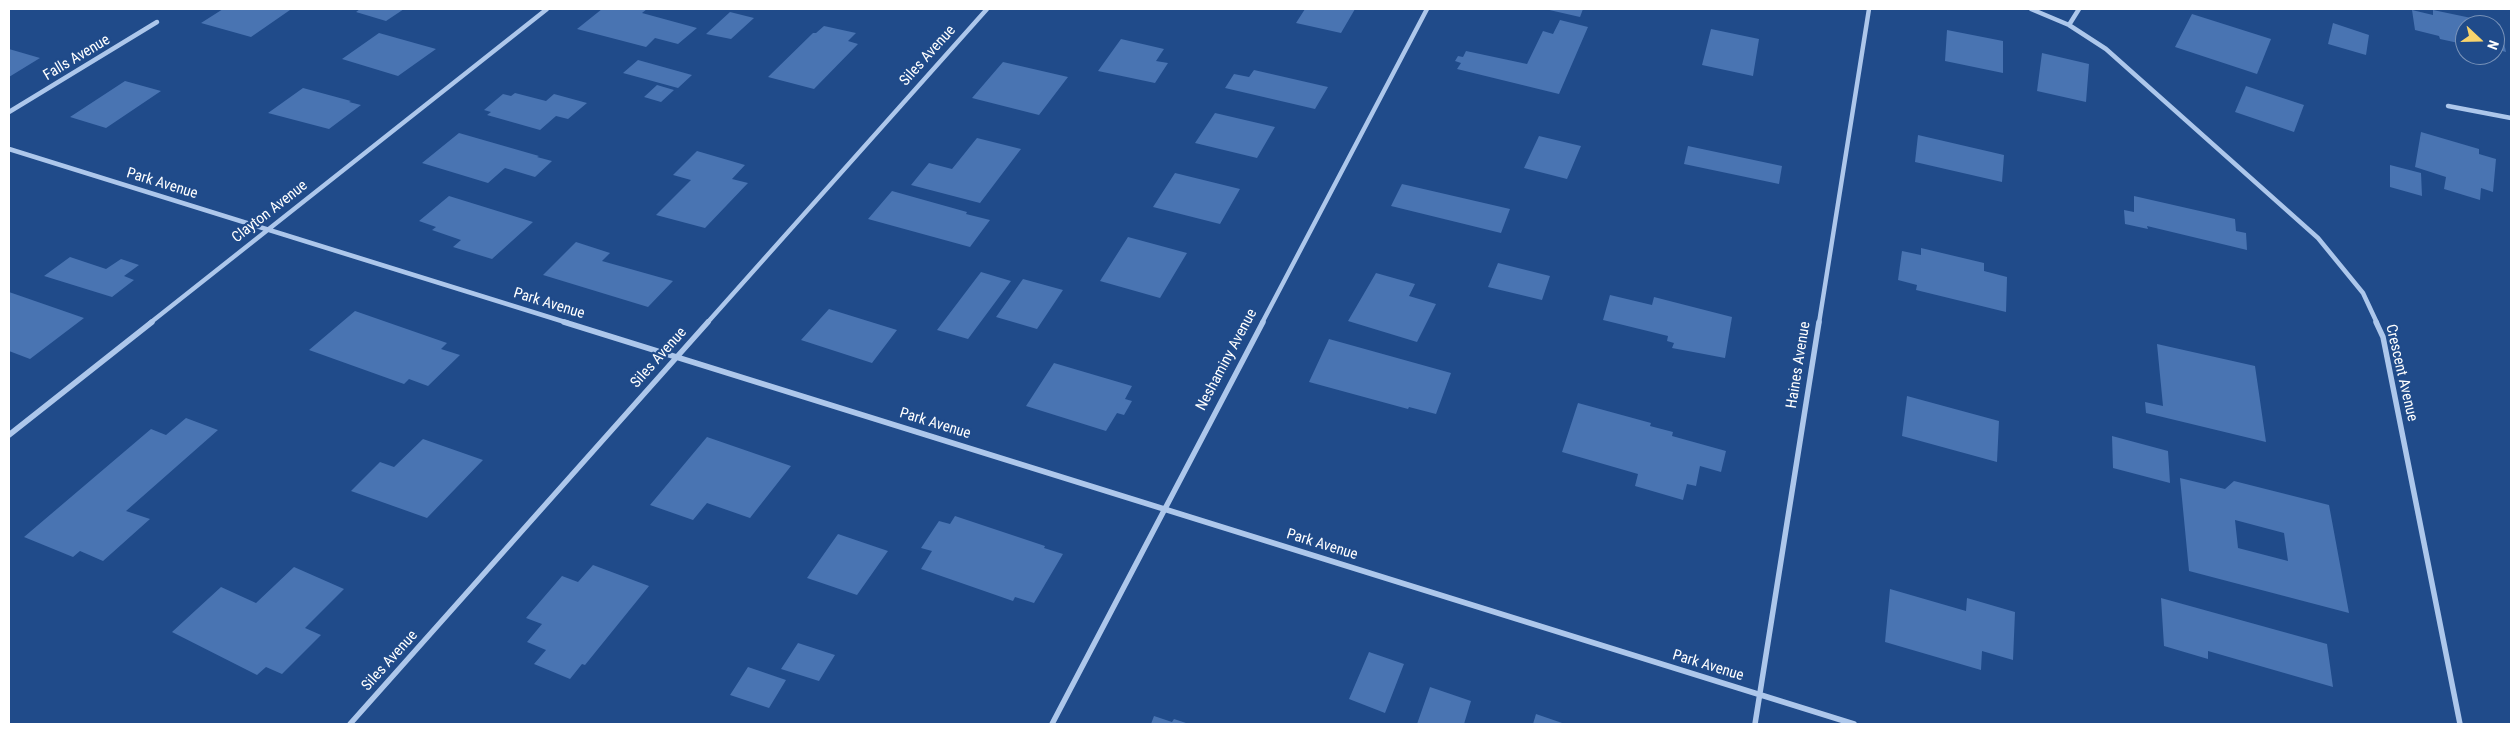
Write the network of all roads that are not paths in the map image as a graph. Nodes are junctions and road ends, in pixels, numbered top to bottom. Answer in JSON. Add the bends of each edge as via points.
{"nodes":[{"id":1,"x":547,"y":9,"type":"edge"},
{"id":2,"x":987,"y":9,"type":"edge"},
{"id":3,"x":1427,"y":9,"type":"edge"},
{"id":4,"x":1869,"y":9,"type":"edge"},
{"id":5,"x":2031,"y":9,"type":"edge"},
{"id":6,"x":2079,"y":9,"type":"edge"},
{"id":7,"x":157,"y":22,"type":"dead end"},
{"id":8,"x":2069,"y":25,"type":"junction"},
{"id":9,"x":2448,"y":106,"type":"dead end"},
{"id":10,"x":9,"y":112,"type":"edge"},
{"id":11,"x":2511,"y":118,"type":"edge"},
{"id":12,"x":9,"y":149,"type":"edge"},
{"id":13,"x":268,"y":230,"type":"junction"},
{"id":14,"x":676,"y":356,"type":"junction"},
{"id":15,"x":9,"y":435,"type":"edge"},
{"id":16,"x":1163,"y":508,"type":"junction"},
{"id":17,"x":1760,"y":695,"type":"junction"},
{"id":18,"x":350,"y":724,"type":"edge"},
{"id":19,"x":1052,"y":724,"type":"edge"},
{"id":20,"x":1756,"y":724,"type":"edge"},
{"id":21,"x":1854,"y":724,"type":"edge"},
{"id":22,"x":2460,"y":724,"type":"edge"}],
"edges":[{"from":1,"to":13,"type":"street","name":"Clayton Avenue"},
{"from":2,"to":14,"type":"street","name":"Siles Avenue"},
{"from":3,"to":16,"type":"street","name":"Neshaminy Avenue"},
{"from":4,"to":17,"type":"street","name":"Haines Avenue"},
{"from":5,"to":8,"type":"street","name":"Crescent Avenue"},
{"from":6,"to":8,"type":"street"},
{"from":7,"to":10,"type":"street","name":"Falls Avenue"},
{"from":8,"to":22,"type":"street","name":"Crescent Avenue","via":[[2106,49],[2318,238],[2364,293],[2383,337]]},
{"from":9,"to":11,"type":"street"},
{"from":12,"to":13,"type":"street","name":"Park Avenue"},
{"from":13,"to":14,"type":"street","name":"Park Avenue"},
{"from":13,"to":15,"type":"street","name":"Clayton Avenue"},
{"from":14,"to":16,"type":"street","name":"Park Avenue"},
{"from":14,"to":18,"type":"street","name":"Siles Avenue"},
{"from":16,"to":17,"type":"street","name":"Park Avenue"},
{"from":16,"to":19,"type":"street","name":"Neshaminy Avenue"},
{"from":17,"to":20,"type":"street","name":"Haines Avenue"},
{"from":17,"to":21,"type":"street","name":"Park Avenue"}]}
